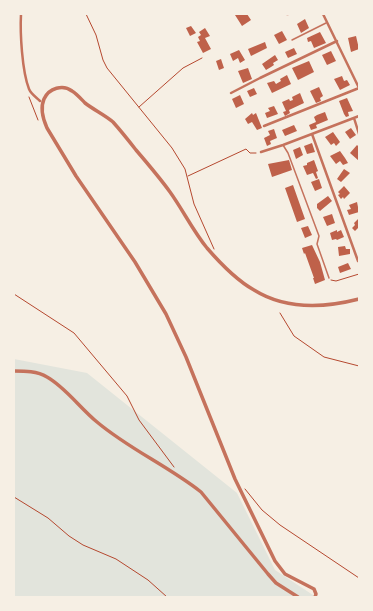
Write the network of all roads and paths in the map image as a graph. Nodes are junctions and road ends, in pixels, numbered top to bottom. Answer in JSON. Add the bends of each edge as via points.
{"nodes":[{"id":1,"x":21,"y":14,"type":"edge"},
{"id":2,"x":86,"y":14,"type":"edge"},
{"id":3,"x":323,"y":14,"type":"edge"},
{"id":4,"x":328,"y":22,"type":"junction"},
{"id":5,"x":292,"y":40,"type":"dead end"},
{"id":6,"x":337,"y":41,"type":"junction"},
{"id":7,"x":202,"y":58,"type":"dead end"},
{"id":8,"x":359,"y":89,"type":"edge"},
{"id":9,"x":30,"y":90,"type":"junction"},
{"id":10,"x":231,"y":93,"type":"dead end"},
{"id":11,"x":40,"y":101,"type":"dead end"},
{"id":12,"x":139,"y":107,"type":"junction"},
{"id":13,"x":359,"y":116,"type":"edge"},
{"id":14,"x":354,"y":118,"type":"junction"},
{"id":15,"x":44,"y":121,"type":"junction"},
{"id":16,"x":264,"y":126,"type":"dead end"},
{"id":17,"x":312,"y":134,"type":"junction"},
{"id":18,"x":359,"y":134,"type":"edge"},
{"id":19,"x":283,"y":145,"type":"junction"},
{"id":20,"x":261,"y":152,"type":"joint"},
{"id":21,"x":187,"y":176,"type":"junction"},
{"id":22,"x":214,"y":255,"type":"junction"},
{"id":23,"x":358,"y":261,"type":"dead end"},
{"id":24,"x":359,"y":274,"type":"edge"},
{"id":25,"x":329,"y":278,"type":"joint"},
{"id":26,"x":14,"y":294,"type":"edge"},
{"id":27,"x":359,"y":299,"type":"edge"},
{"id":28,"x":280,"y":313,"type":"dead end"},
{"id":29,"x":359,"y":366,"type":"edge"},
{"id":30,"x":14,"y":371,"type":"edge"},
{"id":31,"x":174,"y":467,"type":"dead end"},
{"id":32,"x":245,"y":488,"type":"dead end"},
{"id":33,"x":14,"y":497,"type":"edge"},
{"id":34,"x":359,"y":578,"type":"edge"},
{"id":35,"x":167,"y":597,"type":"edge"},
{"id":36,"x":298,"y":597,"type":"edge"},
{"id":37,"x":315,"y":597,"type":"edge"}],
"edges":[{"from":1,"to":9,"type":"street","via":[[22,53]]},
{"from":2,"to":12,"type":"path","via":[[107,68]]},
{"from":3,"to":4,"type":"street"},
{"from":4,"to":5,"type":"lane"},
{"from":4,"to":6,"type":"street"},
{"from":6,"to":8,"type":"street"},
{"from":6,"to":10,"type":"street"},
{"from":7,"to":12,"type":"path","via":[[183,68]]},
{"from":8,"to":16,"type":"street"},
{"from":9,"to":11,"type":"street"},
{"from":9,"to":15,"type":"path","via":[[29,99],[37,117]]},
{"from":12,"to":21,"type":"path","via":[[178,155]]},
{"from":13,"to":14,"type":"street"},
{"from":14,"to":17,"type":"street"},
{"from":14,"to":18,"type":"street"},
{"from":15,"to":22,"type":"street","via":[[44,99],[49,92],[61,87],[72,91],[84,103],[110,120],[161,180],[196,233]]},
{"from":15,"to":37,"type":"street","via":[[76,176],[135,262],[166,314],[186,357],[234,479],[275,561],[285,574],[314,589]]},
{"from":17,"to":19,"type":"street"},
{"from":17,"to":23,"type":"street"},
{"from":19,"to":20,"type":"street"},
{"from":19,"to":25,"type":"lane","via":[[319,236],[317,244]]},
{"from":20,"to":21,"type":"path","via":[[250,153],[246,149]]},
{"from":21,"to":22,"type":"path","via":[[194,204],[214,248]]},
{"from":22,"to":27,"type":"street","via":[[244,284],[279,301],[316,306]]},
{"from":24,"to":25,"type":"path","via":[[333,282]]},
{"from":26,"to":31,"type":"path","via":[[74,333],[127,396],[139,420]]},
{"from":28,"to":29,"type":"path","via":[[294,336],[324,358]]},
{"from":30,"to":36,"type":"street","via":[[38,373],[52,379],[105,428],[201,492],[276,583]]},
{"from":32,"to":34,"type":"path","via":[[262,510],[280,525]]},
{"from":33,"to":35,"type":"path","via":[[48,518],[83,545],[129,567]]}]}
